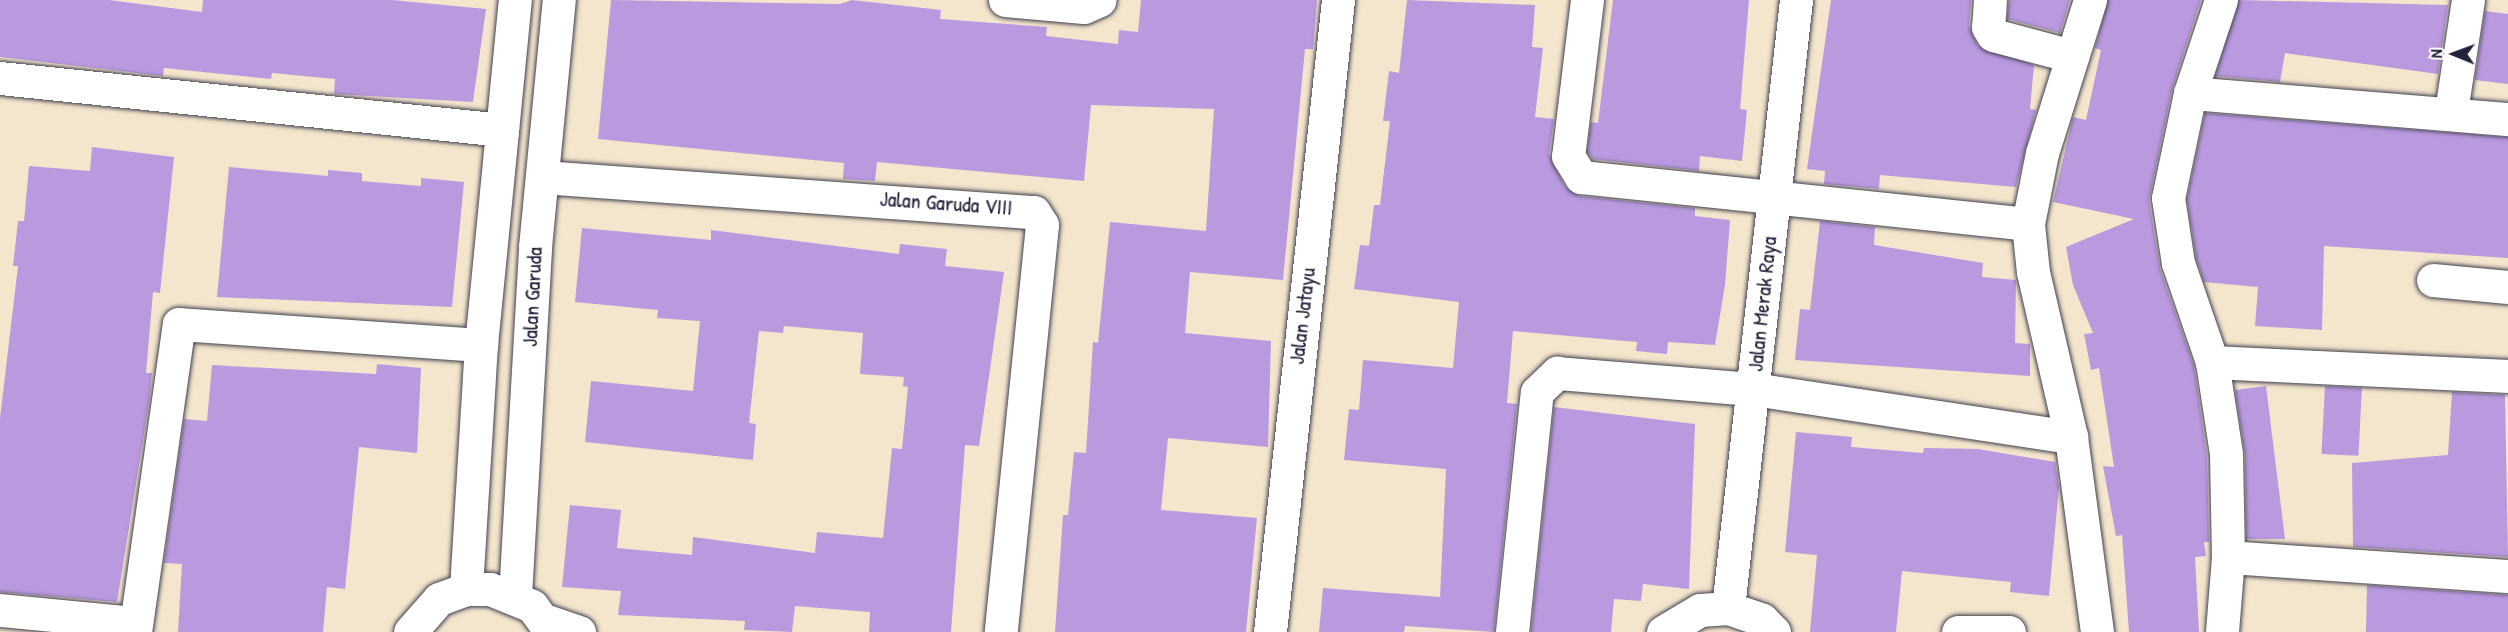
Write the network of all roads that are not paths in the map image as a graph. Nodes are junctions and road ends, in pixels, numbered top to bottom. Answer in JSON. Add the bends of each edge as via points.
{"nodes":[{"id":1,"x":1005,"y":0,"type":"edge"},
{"id":2,"x":1100,"y":0,"type":"edge"},
{"id":3,"x":1338,"y":0,"type":"edge"},
{"id":4,"x":1587,"y":0,"type":"edge"},
{"id":5,"x":1796,"y":0,"type":"edge"},
{"id":6,"x":1990,"y":0,"type":"edge"},
{"id":7,"x":2090,"y":0,"type":"edge"},
{"id":8,"x":2221,"y":0,"type":"edge"},
{"id":9,"x":2468,"y":0,"type":"edge"},
{"id":10,"x":514,"y":8,"type":"edge"},
{"id":11,"x":558,"y":12,"type":"edge"},
{"id":12,"x":2072,"y":56,"type":"junction"},
{"id":13,"x":0,"y":78,"type":"edge"},
{"id":14,"x":2190,"y":93,"type":"junction"},
{"id":15,"x":2451,"y":112,"type":"junction"},
{"id":16,"x":2508,"y":119,"type":"edge"},
{"id":17,"x":502,"y":130,"type":"junction"},
{"id":18,"x":542,"y":177,"type":"junction"},
{"id":19,"x":1772,"y":198,"type":"junction"},
{"id":20,"x":2028,"y":224,"type":"junction"},
{"id":21,"x":491,"y":242,"type":"junction"},
{"id":22,"x":535,"y":247,"type":"junction"},
{"id":23,"x":2433,"y":280,"type":"dead end"},
{"id":24,"x":2508,"y":287,"type":"edge"},
{"id":25,"x":481,"y":345,"type":"junction"},
{"id":26,"x":2212,"y":362,"type":"junction"},
{"id":27,"x":2508,"y":376,"type":"edge"},
{"id":28,"x":1753,"y":389,"type":"junction"},
{"id":29,"x":2071,"y":437,"type":"junction"},
{"id":30,"x":2228,"y":557,"type":"junction"},
{"id":31,"x":2508,"y":576,"type":"edge"},
{"id":32,"x":466,"y":590,"type":"junction"},
{"id":33,"x":515,"y":596,"type":"junction"},
{"id":34,"x":1728,"y":608,"type":"junction"},
{"id":35,"x":0,"y":610,"type":"edge"},
{"id":36,"x":549,"y":627,"type":"edge"},
{"id":37,"x":135,"y":628,"type":"edge"},
{"id":38,"x":410,"y":632,"type":"edge"},
{"id":39,"x":579,"y":632,"type":"edge"},
{"id":40,"x":1001,"y":632,"type":"edge"},
{"id":41,"x":1270,"y":632,"type":"edge"},
{"id":42,"x":1512,"y":632,"type":"edge"},
{"id":43,"x":1663,"y":632,"type":"edge"},
{"id":44,"x":1774,"y":632,"type":"edge"},
{"id":45,"x":1958,"y":632,"type":"edge"},
{"id":46,"x":2009,"y":632,"type":"edge"},
{"id":47,"x":2097,"y":632,"type":"edge"},
{"id":48,"x":2222,"y":632,"type":"edge"}],
"edges":[{"from":1,"to":2,"type":"street","via":[[1077,7]]},
{"from":3,"to":41,"type":"street","name":"Jalan Jatayu"},
{"from":4,"to":19,"type":"street","via":[[1568,156],[1572,170],[1581,177]]},
{"from":5,"to":19,"type":"street","name":"Jalan Merak Raya"},
{"from":6,"to":12,"type":"street","via":[[1988,27],[1993,35]]},
{"from":7,"to":12,"type":"street"},
{"from":8,"to":14,"type":"street"},
{"from":9,"to":15,"type":"street"},
{"from":10,"to":11,"type":"street"},
{"from":10,"to":17,"type":"street","name":"Jalan Garuda"},
{"from":11,"to":18,"type":"street","name":"Jalan Garuda"},
{"from":12,"to":20,"type":"street","via":[[2042,153]]},
{"from":13,"to":17,"type":"street"},
{"from":14,"to":15,"type":"street"},
{"from":14,"to":26,"type":"street","via":[[2173,160],[2170,230]]},
{"from":15,"to":16,"type":"street"},
{"from":17,"to":21,"type":"street","name":"Jalan Garuda"},
{"from":18,"to":22,"type":"street","name":"Jalan Garuda"},
{"from":18,"to":40,"type":"street","name":"Jalan Garuda VIII","via":[[1035,212],[1042,225]]},
{"from":19,"to":20,"type":"street"},
{"from":19,"to":28,"type":"street","name":"Jalan Merak Raya"},
{"from":20,"to":29,"type":"street","via":[[2033,272]]},
{"from":21,"to":22,"type":"street"},
{"from":21,"to":25,"type":"street","name":"Jalan Garuda"},
{"from":22,"to":33,"type":"street","name":"Jalan Garuda"},
{"from":23,"to":24,"type":"street"},
{"from":25,"to":32,"type":"street","name":"Jalan Garuda"},
{"from":25,"to":37,"type":"street","via":[[179,324]]},
{"from":26,"to":27,"type":"street"},
{"from":26,"to":30,"type":"street","via":[[2226,454]]},
{"from":28,"to":29,"type":"street"},
{"from":28,"to":34,"type":"street","name":"Jalan Merak Raya"},
{"from":28,"to":42,"type":"street","via":[[1557,373],[1542,383]]},
{"from":29,"to":47,"type":"street"},
{"from":30,"to":31,"type":"street"},
{"from":30,"to":48,"type":"street"},
{"from":32,"to":33,"type":"street"},
{"from":32,"to":38,"type":"street","via":[[440,599]]},
{"from":33,"to":36,"type":"street"},
{"from":34,"to":43,"type":"street","via":[[1700,610]]},
{"from":34,"to":44,"type":"street","via":[[1762,620]]},
{"from":35,"to":37,"type":"street"},
{"from":36,"to":39,"type":"street"},
{"from":45,"to":46,"type":"street"}]}
